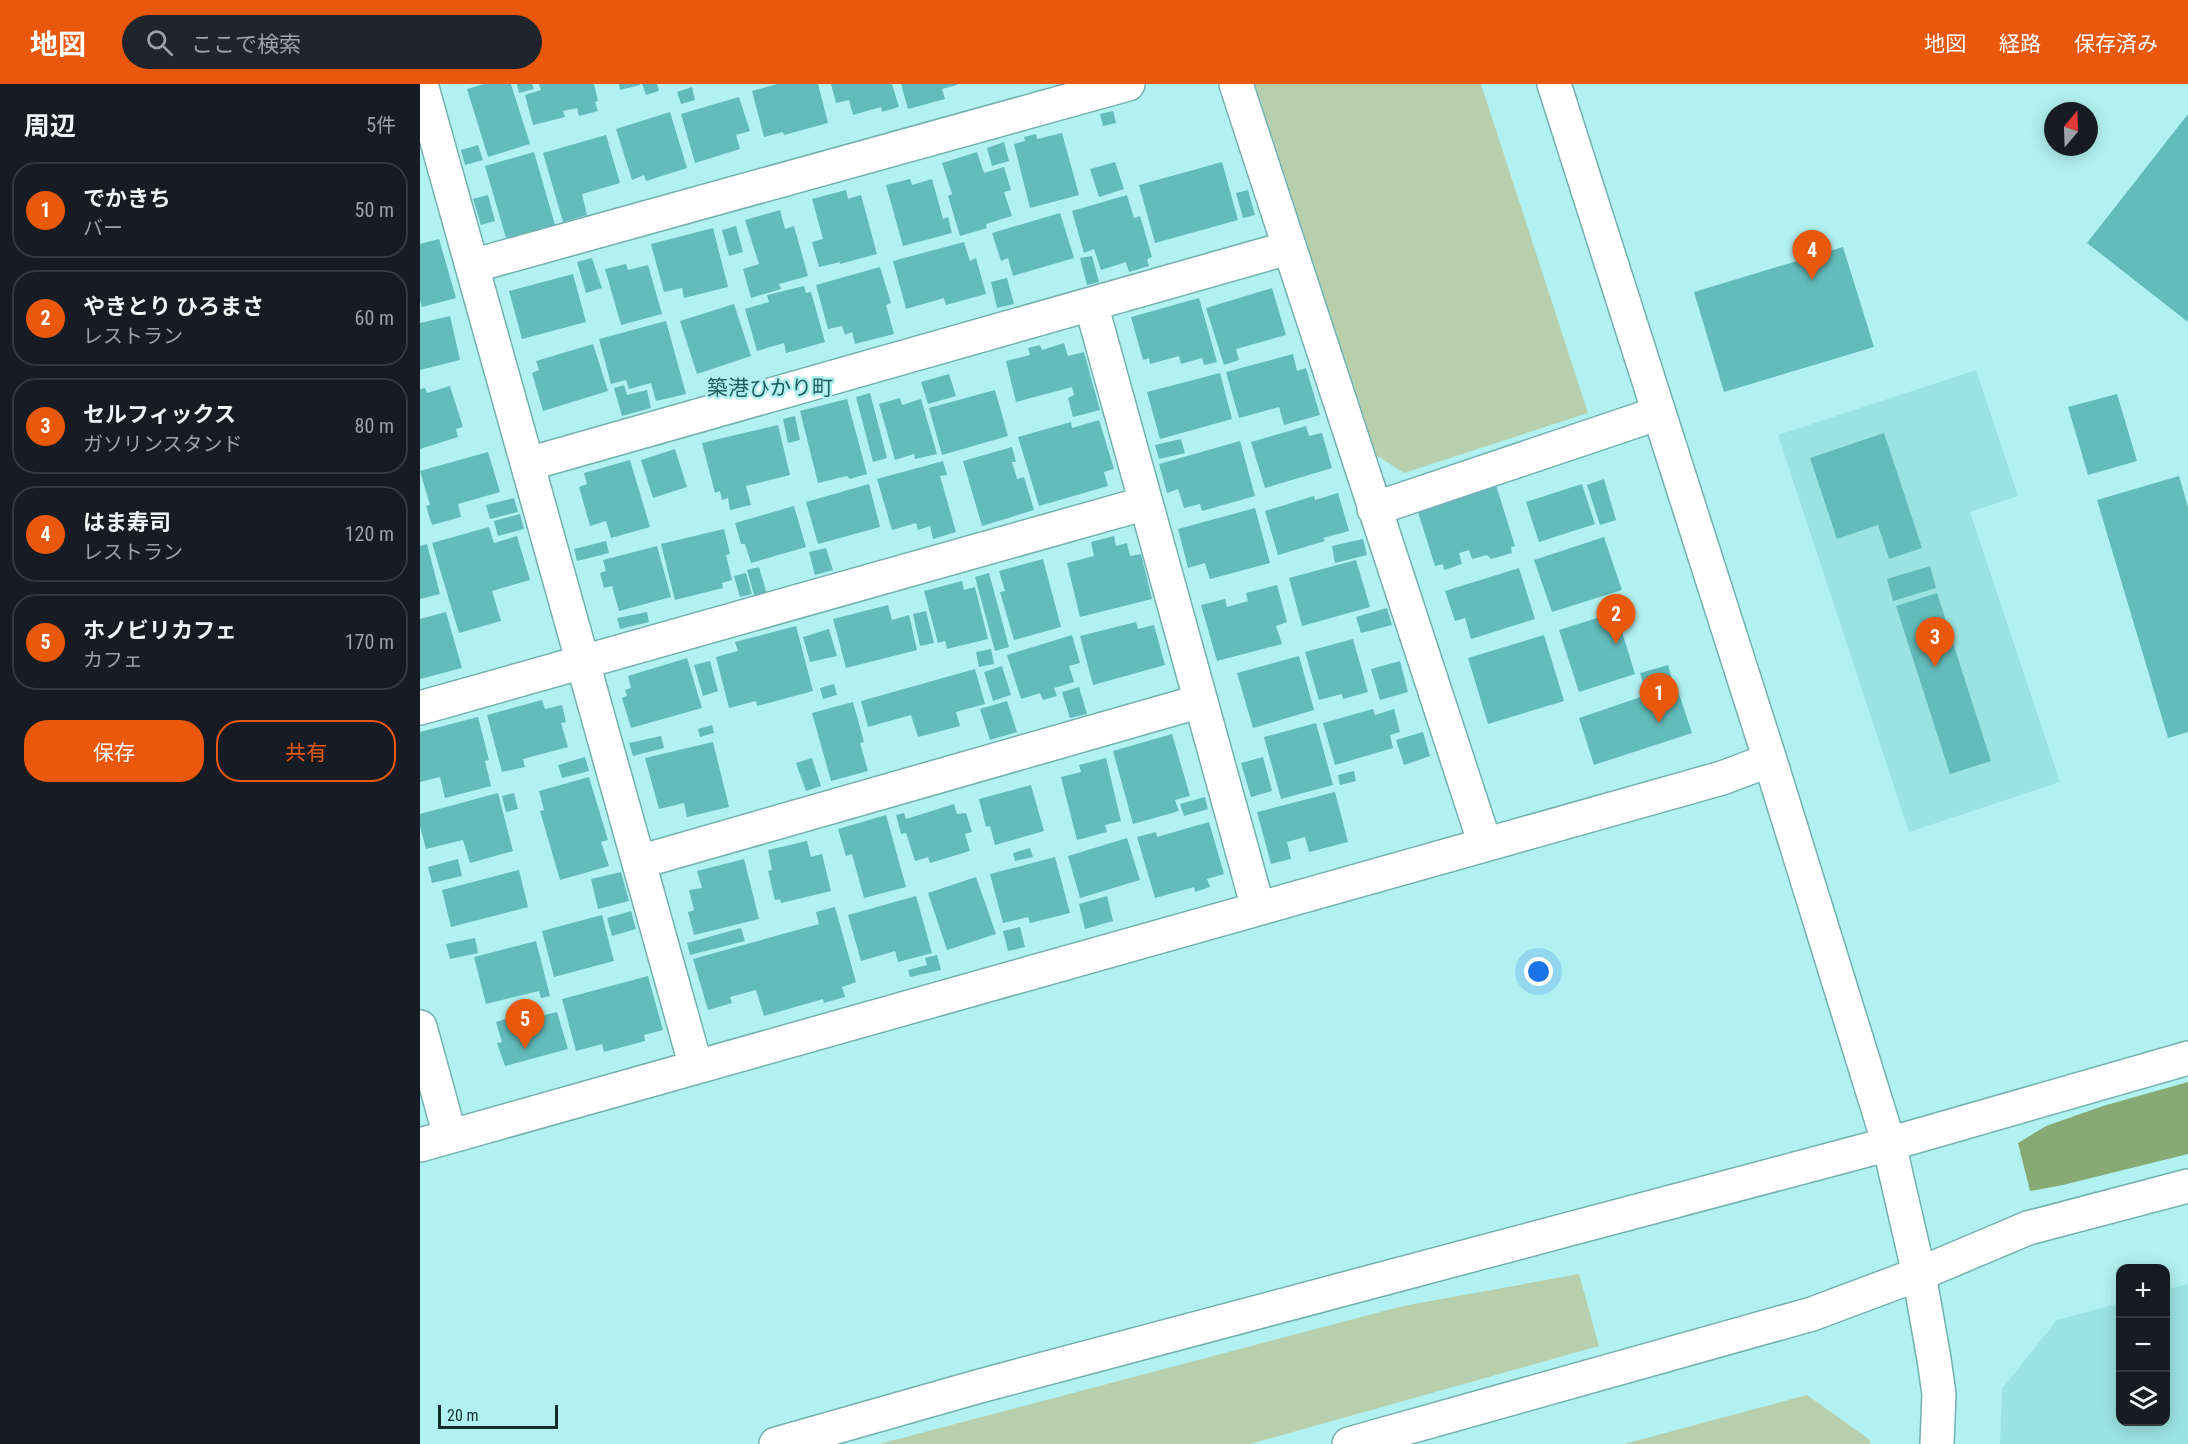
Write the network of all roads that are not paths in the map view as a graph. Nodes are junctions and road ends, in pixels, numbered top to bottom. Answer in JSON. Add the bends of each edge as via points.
{"nodes":[{"id":1,"x":422,"y":84,"type":"edge"},
{"id":2,"x":1128,"y":84,"type":"edge"},
{"id":3,"x":1236,"y":84,"type":"edge"},
{"id":4,"x":1554,"y":84,"type":"edge"},
{"id":5,"x":1288,"y":248,"type":"junction"},
{"id":6,"x":472,"y":266,"type":"junction"},
{"id":7,"x":1091,"y":304,"type":"junction"},
{"id":8,"x":1659,"y":413,"type":"junction"},
{"id":9,"x":528,"y":464,"type":"junction"},
{"id":10,"x":1146,"y":503,"type":"junction"},
{"id":11,"x":1374,"y":509,"type":"junction"},
{"id":12,"x":583,"y":662,"type":"junction"},
{"id":13,"x":1201,"y":701,"type":"junction"},
{"id":14,"x":420,"y":708,"type":"edge"},
{"id":15,"x":1770,"y":760,"type":"junction"},
{"id":16,"x":1485,"y":844,"type":"junction"},
{"id":17,"x":639,"y":862,"type":"junction"},
{"id":18,"x":1258,"y":908,"type":"junction"},
{"id":19,"x":420,"y":1027,"type":"edge"},
{"id":20,"x":2188,"y":1058,"type":"edge"},
{"id":21,"x":696,"y":1067,"type":"junction"},
{"id":22,"x":435,"y":1140,"type":"edge"},
{"id":23,"x":1889,"y":1144,"type":"junction"},
{"id":24,"x":2188,"y":1186,"type":"edge"},
{"id":25,"x":1920,"y":1274,"type":"junction"},
{"id":26,"x":776,"y":1444,"type":"edge"},
{"id":27,"x":1349,"y":1444,"type":"edge"},
{"id":28,"x":1937,"y":1444,"type":"edge"}],
"edges":[{"from":1,"to":6,"type":"street"},
{"from":2,"to":6,"type":"street"},
{"from":3,"to":5,"type":"street"},
{"from":4,"to":8,"type":"street"},
{"from":5,"to":7,"type":"street"},
{"from":5,"to":11,"type":"street"},
{"from":6,"to":9,"type":"street"},
{"from":7,"to":9,"type":"street"},
{"from":7,"to":10,"type":"street"},
{"from":8,"to":11,"type":"street"},
{"from":8,"to":15,"type":"street"},
{"from":9,"to":12,"type":"street"},
{"from":10,"to":12,"type":"street"},
{"from":10,"to":13,"type":"street"},
{"from":11,"to":16,"type":"street"},
{"from":12,"to":14,"type":"street"},
{"from":12,"to":17,"type":"street"},
{"from":13,"to":17,"type":"street"},
{"from":13,"to":18,"type":"street"},
{"from":15,"to":16,"type":"street","via":[[1722,778]]},
{"from":15,"to":23,"type":"street"},
{"from":16,"to":18,"type":"street"},
{"from":17,"to":21,"type":"street"},
{"from":18,"to":21,"type":"street"},
{"from":19,"to":22,"type":"street"},
{"from":20,"to":23,"type":"street"},
{"from":21,"to":22,"type":"street"},
{"from":23,"to":25,"type":"street"},
{"from":23,"to":26,"type":"street"},
{"from":24,"to":25,"type":"street","via":[[2028,1228]]},
{"from":25,"to":27,"type":"street","via":[[1812,1314]]},
{"from":25,"to":28,"type":"street","via":[[1939,1394]]}]}
